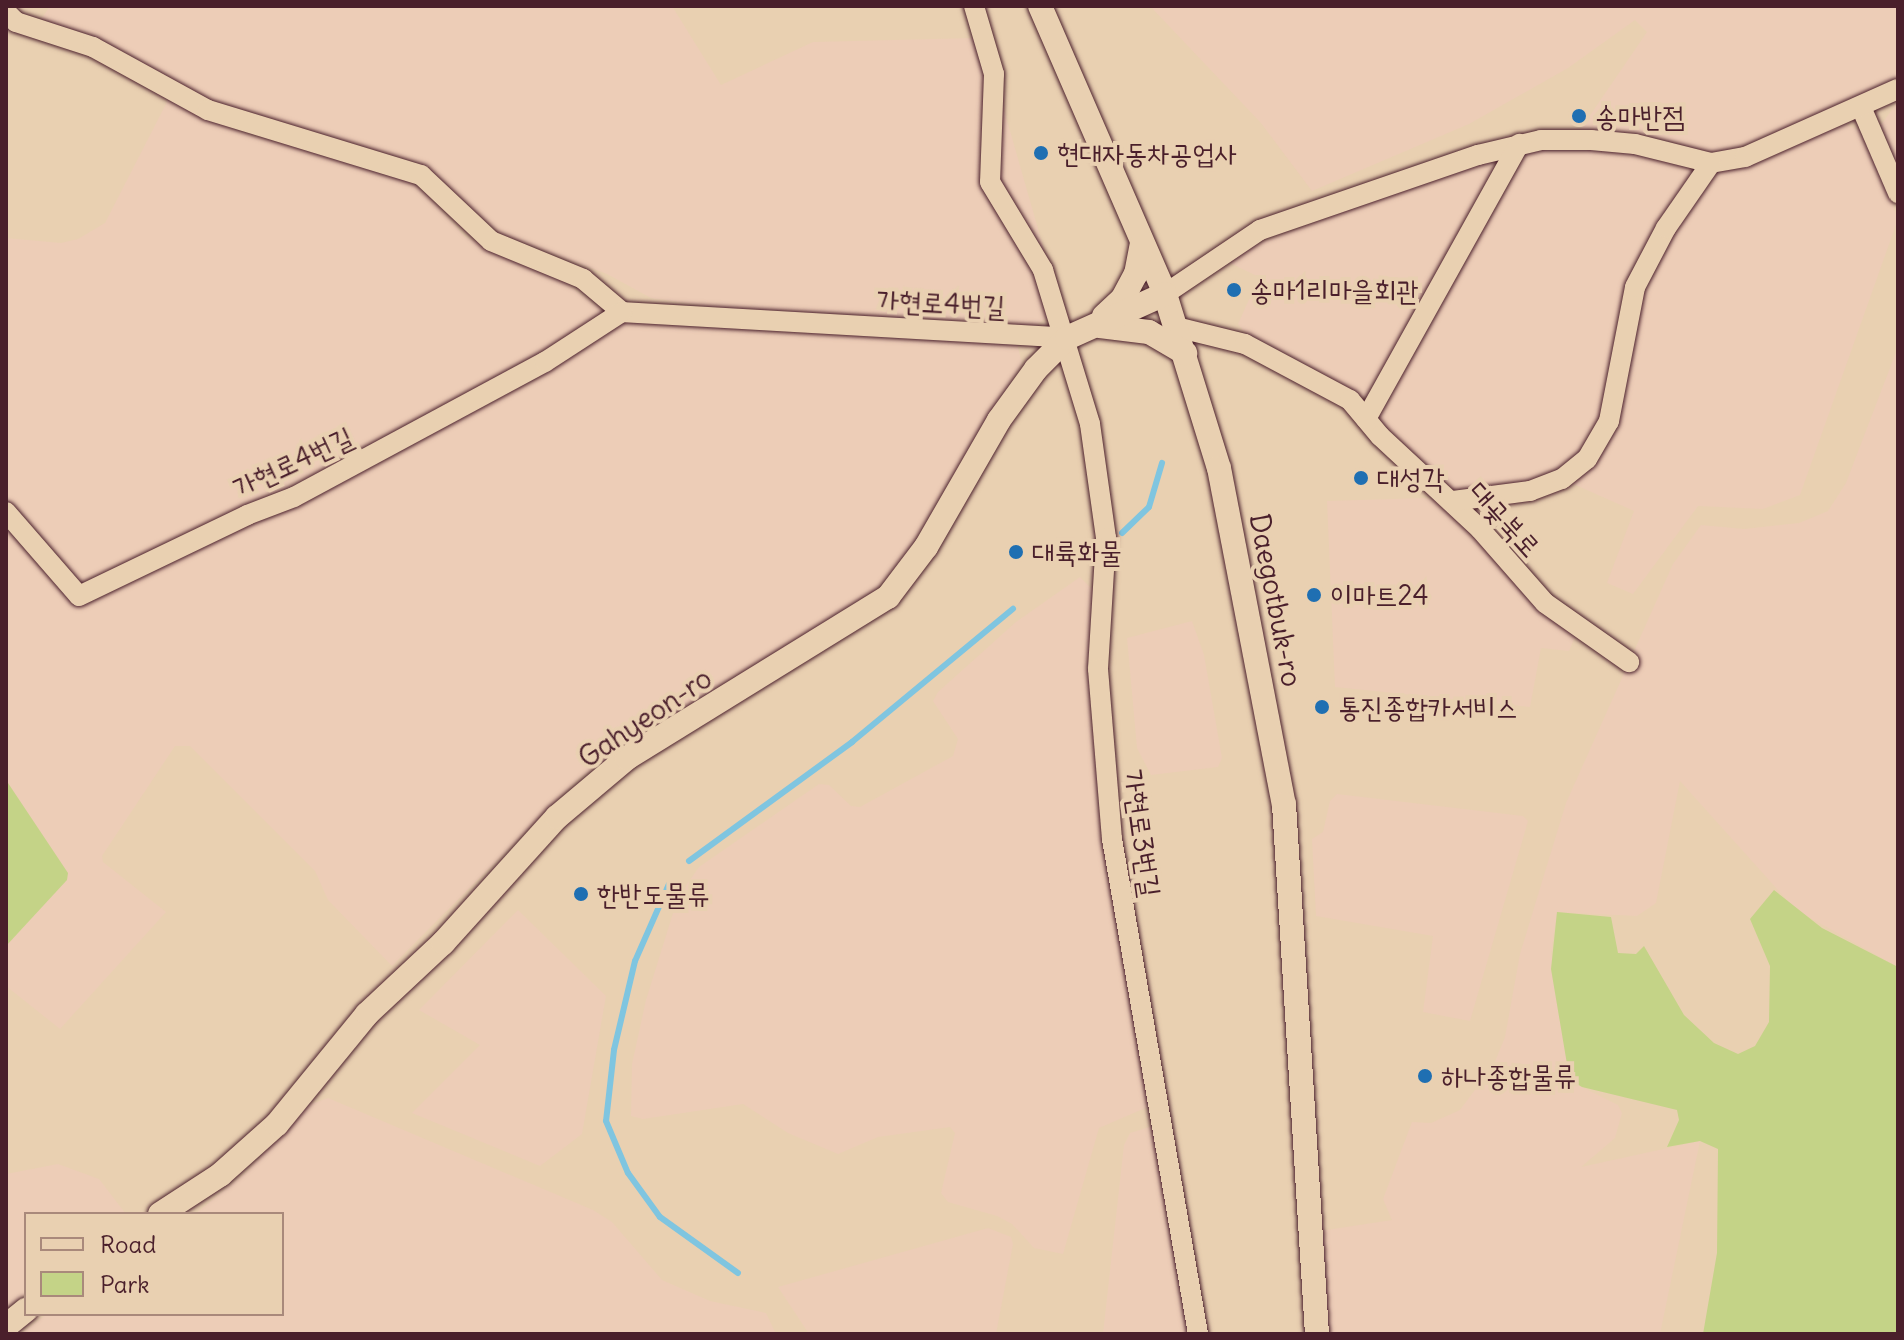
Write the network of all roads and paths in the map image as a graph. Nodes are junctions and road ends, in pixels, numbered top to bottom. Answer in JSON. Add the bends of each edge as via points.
{"nodes":[{"id":1,"x":974,"y":6,"type":"edge"},
{"id":2,"x":1040,"y":6,"type":"edge"},
{"id":3,"x":6,"y":12,"type":"edge"},
{"id":4,"x":1898,"y":89,"type":"edge"},
{"id":5,"x":1861,"y":107,"type":"junction"},
{"id":6,"x":1519,"y":144,"type":"junction"},
{"id":7,"x":1711,"y":163,"type":"junction"},
{"id":8,"x":1898,"y":193,"type":"edge"},
{"id":9,"x":1142,"y":243,"type":"junction"},
{"id":10,"x":1165,"y":294,"type":"junction"},
{"id":11,"x":622,"y":312,"type":"junction"},
{"id":12,"x":1094,"y":326,"type":"junction"},
{"id":13,"x":1176,"y":327,"type":"junction"},
{"id":14,"x":1067,"y":338,"type":"junction"},
{"id":15,"x":1185,"y":353,"type":"junction"},
{"id":16,"x":1366,"y":419,"type":"junction"},
{"id":17,"x":1453,"y":501,"type":"junction"},
{"id":18,"x":6,"y":512,"type":"edge"},
{"id":19,"x":1629,"y":662,"type":"dead end"},
{"id":20,"x":163,"y":1212,"type":"edge"},
{"id":21,"x":24,"y":1312,"type":"edge"},
{"id":22,"x":6,"y":1326,"type":"edge"},
{"id":23,"x":1198,"y":1334,"type":"edge"},
{"id":24,"x":1317,"y":1334,"type":"edge"}],
"edges":[{"from":1,"to":14,"type":"street","via":[[994,74],[990,182],[1043,270]]},
{"from":2,"to":9,"type":"street","name":"Daegotbuk-ro"},
{"from":3,"to":11,"type":"street","via":[[16,22],[93,47],[208,110],[421,175],[491,241],[583,279]]},
{"from":4,"to":5,"type":"street"},
{"from":5,"to":7,"type":"street","via":[[1745,157]]},
{"from":5,"to":8,"type":"street"},
{"from":6,"to":7,"type":"street","via":[[1620,142]]},
{"from":6,"to":10,"type":"street","via":[[1283,220]]},
{"from":6,"to":16,"type":"street"},
{"from":7,"to":17,"type":"street","via":[[1666,228],[1635,287],[1609,421],[1587,459],[1562,479],[1530,491]]},
{"from":9,"to":10,"type":"street","name":"Daegotbuk-ro"},
{"from":9,"to":12,"type":"street","via":[[1136,274],[1123,298]]},
{"from":10,"to":12,"type":"street","name":"Gahyeon-ro"},
{"from":10,"to":13,"type":"street","name":"Daegotbuk-ro"},
{"from":11,"to":14,"type":"street","name":"가현로4번길"},
{"from":11,"to":18,"type":"street","name":"가현로4번길","via":[[545,362],[294,497],[79,596]]},
{"from":12,"to":14,"type":"street","name":"Gahyeon-ro"},
{"from":12,"to":15,"type":"street","via":[[1149,332]]},
{"from":13,"to":15,"type":"street","name":"Daegotbuk-ro"},
{"from":13,"to":16,"type":"street","name":"대곶북로","via":[[1245,344],[1350,400]]},
{"from":14,"to":20,"type":"street","name":"Gahyeon-ro","via":[[1015,396],[926,547],[888,597],[627,758],[577,801],[443,943],[367,1014],[277,1124],[220,1175]]},
{"from":14,"to":23,"type":"street","name":"가현로3번길","via":[[1090,424],[1106,538],[1098,669],[1112,839],[1178,1192]]},
{"from":15,"to":24,"type":"street","name":"Daegotbuk-ro","via":[[1219,468],[1284,804]]},
{"from":16,"to":17,"type":"street","name":"대곶북로"},
{"from":17,"to":19,"type":"street","name":"대곶북로","via":[[1545,603]]},
{"from":21,"to":22,"type":"street"}]}
